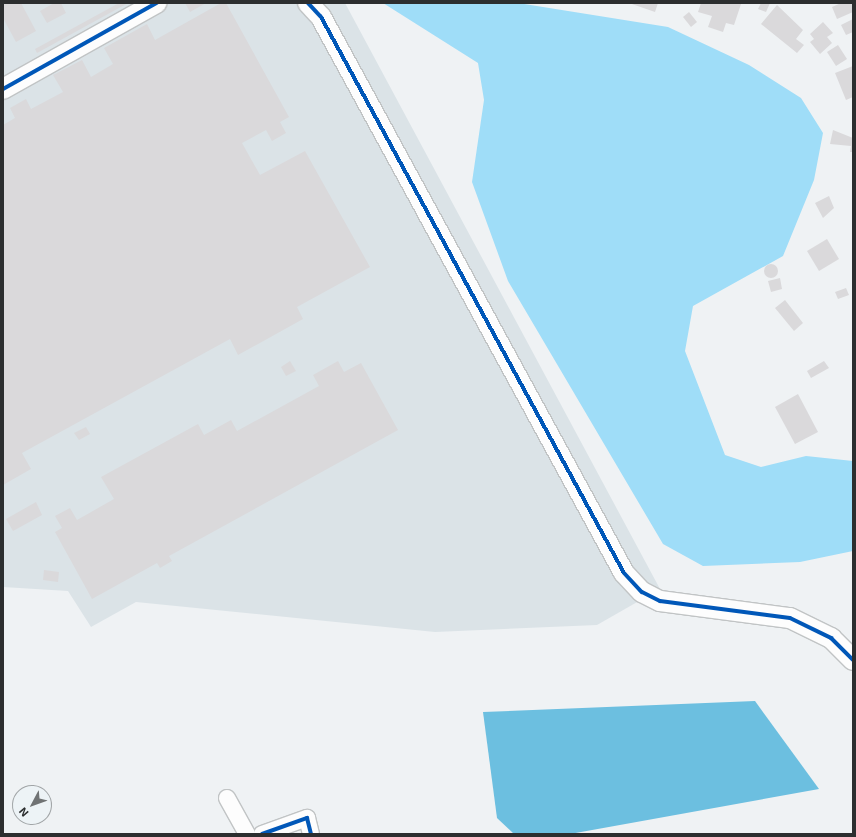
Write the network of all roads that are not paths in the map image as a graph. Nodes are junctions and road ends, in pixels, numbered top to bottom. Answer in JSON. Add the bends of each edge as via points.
{"nodes":[{"id":1,"x":156,"y":3,"type":"edge"},
{"id":2,"x":308,"y":3,"type":"edge"},
{"id":3,"x":3,"y":89,"type":"edge"},
{"id":4,"x":853,"y":660,"type":"edge"},
{"id":5,"x":227,"y":798,"type":"dead end"},
{"id":6,"x":247,"y":834,"type":"edge"},
{"id":7,"x":262,"y":834,"type":"edge"},
{"id":8,"x":311,"y":834,"type":"edge"}],
"edges":[{"from":1,"to":3,"type":"street"},
{"from":2,"to":4,"type":"street","via":[[321,17],[624,573],[642,592],[660,601],[790,618],[831,638]]},
{"from":5,"to":6,"type":"street"},
{"from":7,"to":8,"type":"street","via":[[307,818]]}]}
